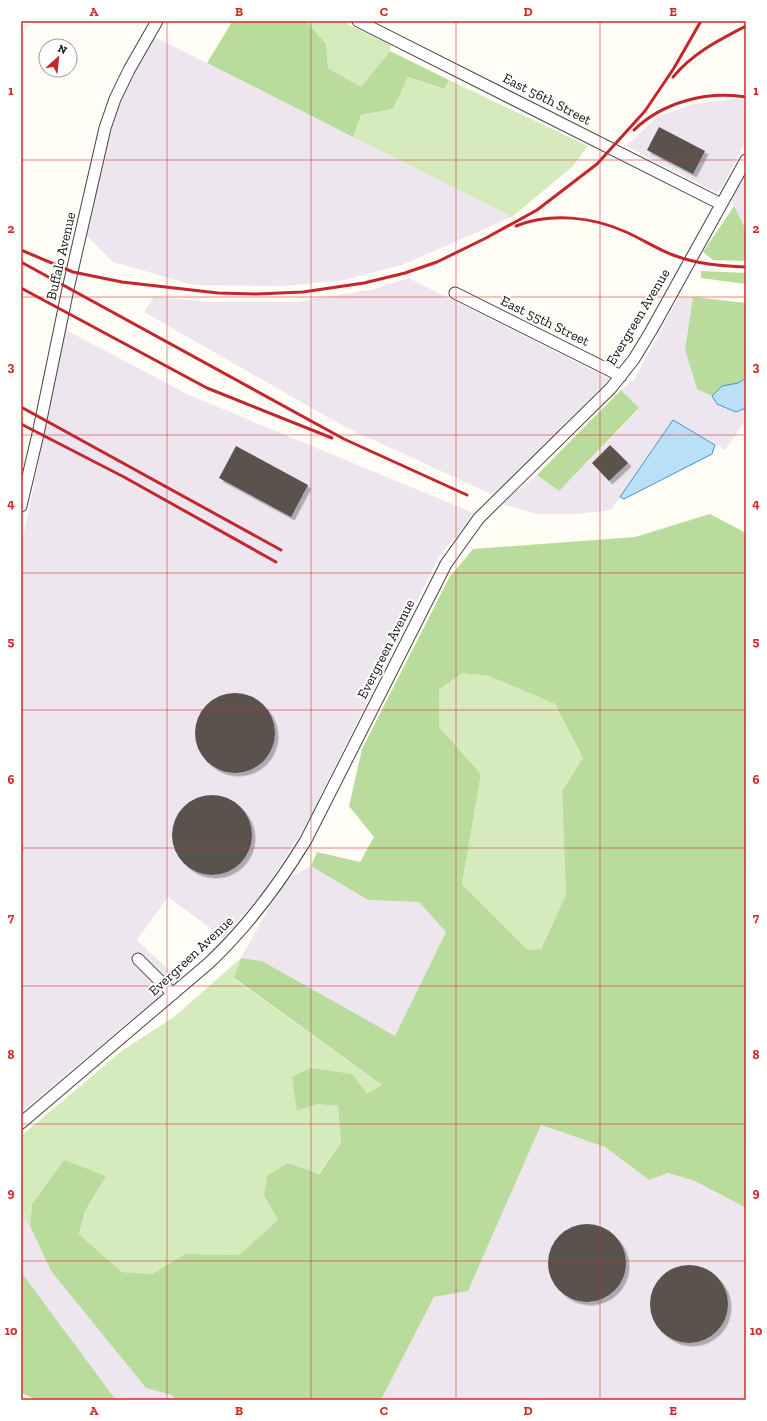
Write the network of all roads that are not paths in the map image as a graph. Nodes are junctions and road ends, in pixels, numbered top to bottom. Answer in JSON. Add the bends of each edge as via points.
{"nodes":[{"id":1,"x":157,"y":21,"type":"edge"},
{"id":2,"x":358,"y":21,"type":"edge"},
{"id":3,"x":746,"y":160,"type":"edge"},
{"id":4,"x":722,"y":204,"type":"junction"},
{"id":5,"x":455,"y":293,"type":"dead end"},
{"id":6,"x":621,"y":376,"type":"junction"},
{"id":7,"x":21,"y":502,"type":"edge"},
{"id":8,"x":138,"y":959,"type":"dead end"},
{"id":9,"x":173,"y":994,"type":"junction"},
{"id":10,"x":21,"y":1124,"type":"edge"}],
"edges":[{"from":1,"to":7,"type":"street","name":"Buffalo Avenue","via":[[129,70],[105,128]]},
{"from":2,"to":4,"type":"street","name":"East 56th Street"},
{"from":3,"to":4,"type":"street","name":"Evergreen Avenue"},
{"from":4,"to":6,"type":"street","name":"Evergreen Avenue","via":[[651,331]]},
{"from":5,"to":6,"type":"street","name":"East 55th Street"},
{"from":6,"to":9,"type":"street","name":"Evergreen Avenue","via":[[596,404],[491,505],[464,537],[446,564],[306,840],[283,878],[231,943]]},
{"from":8,"to":9,"type":"street"},
{"from":9,"to":10,"type":"street","name":"Evergreen Avenue"}]}
